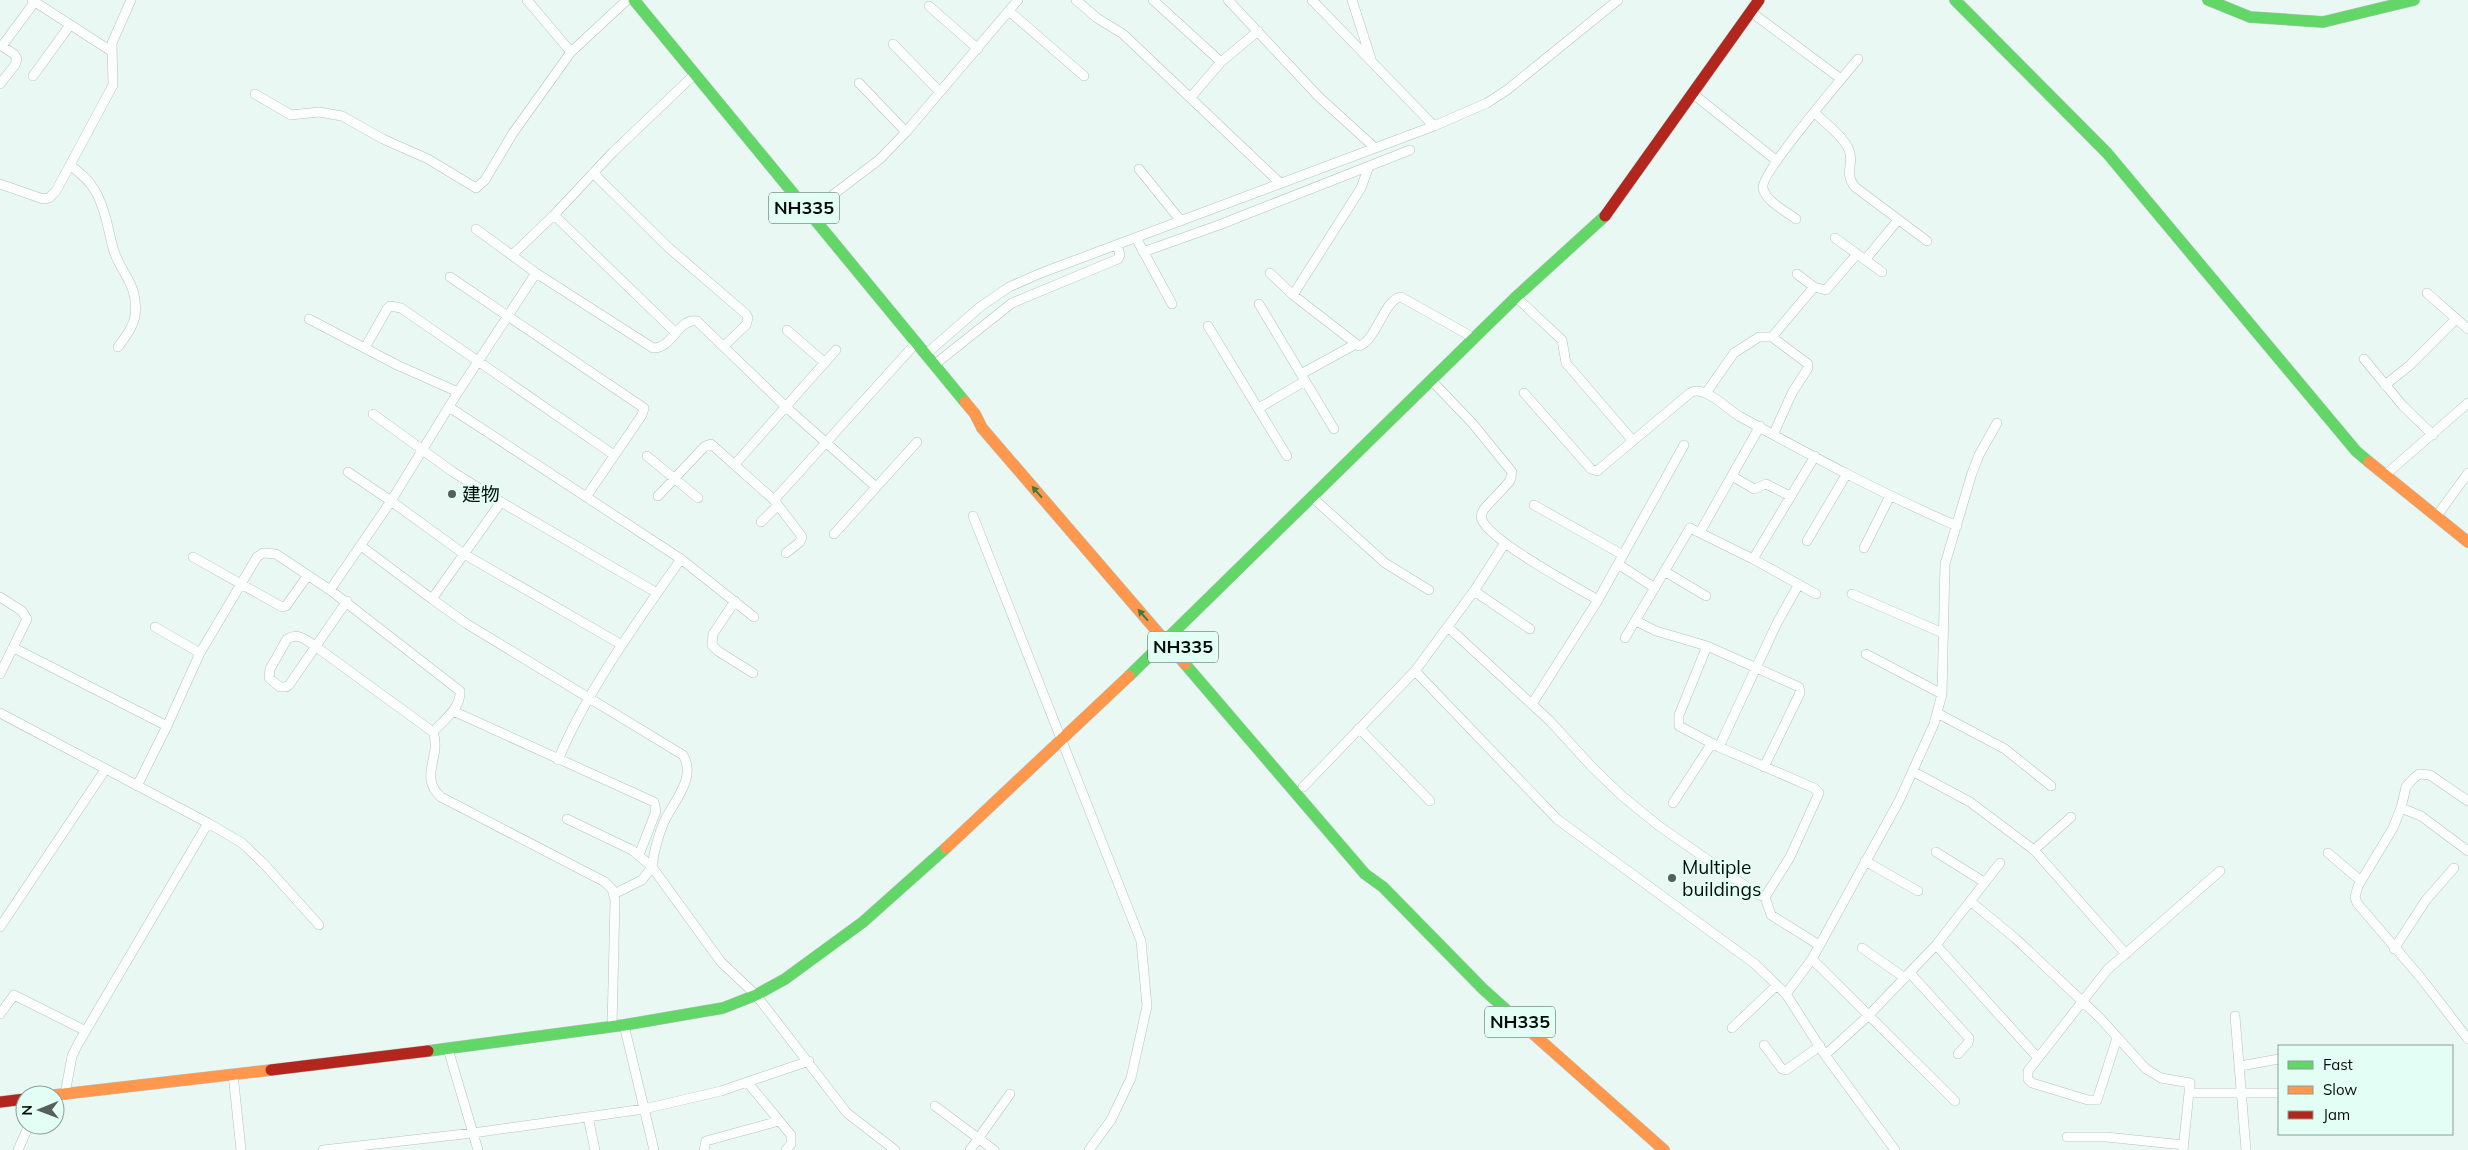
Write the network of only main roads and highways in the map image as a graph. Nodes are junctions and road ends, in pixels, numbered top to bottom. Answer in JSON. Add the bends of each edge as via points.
{"nodes":[{"id":1,"x":634,"y":0,"type":"edge"},
{"id":2,"x":1759,"y":0,"type":"edge"},
{"id":3,"x":1955,"y":0,"type":"edge"},
{"id":4,"x":2208,"y":0,"type":"edge"},
{"id":5,"x":2414,"y":0,"type":"edge"},
{"id":6,"x":2468,"y":542,"type":"edge"},
{"id":7,"x":1169,"y":638,"type":"junction"},
{"id":8,"x":1383,"y":887,"type":"junction"},
{"id":9,"x":65,"y":1093,"type":"edge"},
{"id":10,"x":15,"y":1100,"type":"edge"},
{"id":11,"x":0,"y":1102,"type":"edge"},
{"id":12,"x":1664,"y":1150,"type":"edge"}],
"edges":[{"from":1,"to":7,"type":"main road","number":"NH335","via":[[975,414],[982,428]]},
{"from":2,"to":7,"type":"main road","via":[[1605,216],[1516,297]]},
{"from":3,"to":6,"type":"main road","via":[[2107,153],[2356,451]]},
{"from":4,"to":5,"type":"main road","via":[[2250,17],[2323,22]]},
{"from":7,"to":8,"type":"main road","number":"NH335","via":[[1365,874]]},
{"from":7,"to":8,"type":"main road","number":"NH335","via":[[1303,786],[1378,875]]},
{"from":7,"to":9,"type":"main road","via":[[894,897],[821,954],[756,995],[723,1008],[618,1026]]},
{"from":8,"to":12,"type":"main road","number":"NH335","via":[[1483,989]]},
{"from":10,"to":11,"type":"main road"}]}
